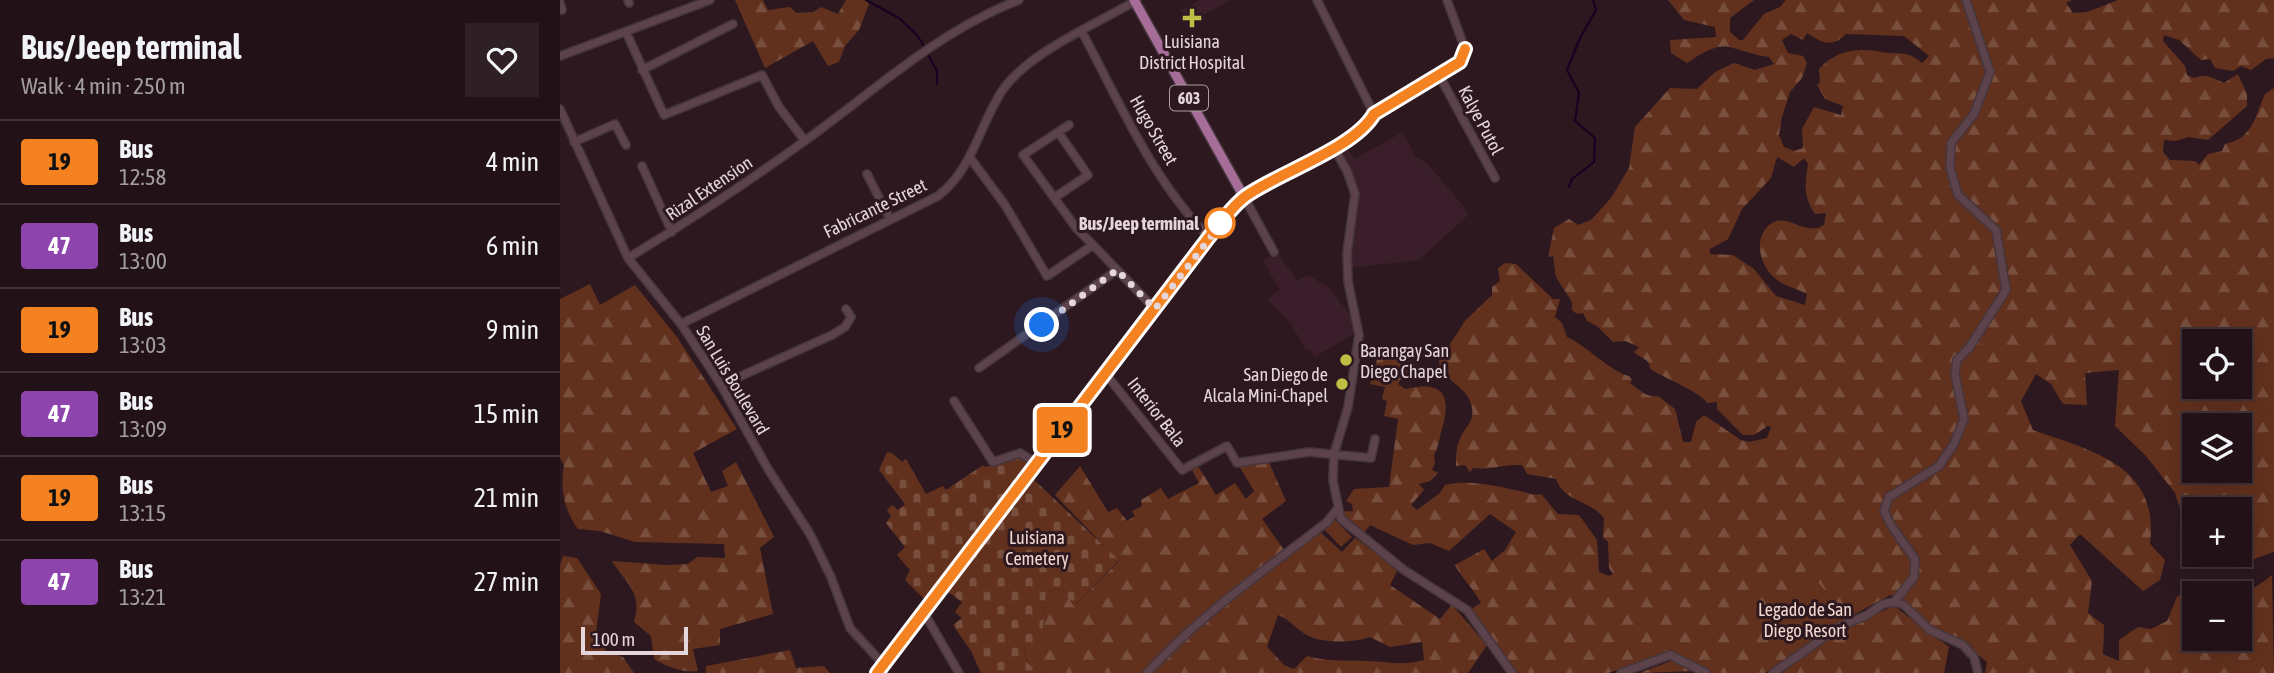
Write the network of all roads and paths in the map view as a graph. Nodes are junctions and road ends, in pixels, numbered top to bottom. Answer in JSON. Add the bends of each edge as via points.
{"nodes":[{"id":1,"x":710,"y":0,"type":"edge"},
{"id":2,"x":1019,"y":0,"type":"edge"},
{"id":3,"x":1317,"y":0,"type":"edge"},
{"id":4,"x":1447,"y":0,"type":"edge"},
{"id":5,"x":1966,"y":0,"type":"edge"},
{"id":6,"x":1135,"y":1,"type":"edge"},
{"id":7,"x":733,"y":24,"type":"dead end"},
{"id":8,"x":626,"y":32,"type":"junction"},
{"id":9,"x":1082,"y":32,"type":"junction"},
{"id":10,"x":560,"y":56,"type":"edge"},
{"id":11,"x":642,"y":70,"type":"junction"},
{"id":12,"x":1440,"y":76,"type":"junction"},
{"id":13,"x":560,"y":109,"type":"edge"},
{"id":14,"x":1374,"y":114,"type":"junction"},
{"id":15,"x":1069,"y":125,"type":"dead end"},
{"id":16,"x":1058,"y":132,"type":"junction"},
{"id":17,"x":805,"y":141,"type":"junction"},
{"id":18,"x":574,"y":142,"type":"junction"},
{"id":19,"x":626,"y":145,"type":"dead end"},
{"id":20,"x":1334,"y":148,"type":"junction"},
{"id":21,"x":971,"y":159,"type":"junction"},
{"id":22,"x":642,"y":166,"type":"dead end"},
{"id":23,"x":867,"y":174,"type":"dead end"},
{"id":24,"x":1495,"y":178,"type":"dead end"},
{"id":25,"x":1244,"y":197,"type":"junction"},
{"id":26,"x":1054,"y":198,"type":"junction"},
{"id":27,"x":890,"y":219,"type":"junction"},
{"id":28,"x":672,"y":232,"type":"junction"},
{"id":29,"x":1209,"y":237,"type":"junction"},
{"id":30,"x":1093,"y":246,"type":"junction"},
{"id":31,"x":1274,"y":252,"type":"dead end"},
{"id":32,"x":628,"y":258,"type":"junction"},
{"id":33,"x":1117,"y":270,"type":"junction"},
{"id":34,"x":846,"y":309,"type":"dead end"},
{"id":35,"x":1155,"y":309,"type":"junction"},
{"id":36,"x":681,"y":324,"type":"junction"},
{"id":37,"x":979,"y":368,"type":"dead end"},
{"id":38,"x":1105,"y":373,"type":"junction"},
{"id":39,"x":721,"y":385,"type":"junction"},
{"id":40,"x":954,"y":401,"type":"dead end"},
{"id":41,"x":1375,"y":439,"type":"dead end"},
{"id":42,"x":1334,"y":454,"type":"junction"},
{"id":43,"x":1037,"y":464,"type":"junction"},
{"id":44,"x":1338,"y":508,"type":"junction"},
{"id":45,"x":1894,"y":602,"type":"junction"},
{"id":46,"x":923,"y":611,"type":"junction"},
{"id":47,"x":883,"y":664,"type":"junction"},
{"id":48,"x":877,"y":673,"type":"edge"},
{"id":49,"x":959,"y":673,"type":"edge"},
{"id":50,"x":1147,"y":673,"type":"edge"},
{"id":51,"x":1512,"y":673,"type":"edge"},
{"id":52,"x":1621,"y":673,"type":"edge"},
{"id":53,"x":1706,"y":673,"type":"edge"},
{"id":54,"x":1773,"y":673,"type":"edge"},
{"id":55,"x":1978,"y":673,"type":"edge"}],
"edges":[{"from":1,"to":8,"type":"street"},
{"from":2,"to":17,"type":"street","name":"Rizal Extension","via":[[967,26],[899,70]]},
{"from":3,"to":14,"type":"street"},
{"from":4,"to":12,"type":"street","via":[[1465,49],[1460,62]]},
{"from":5,"to":45,"type":"street","via":[[1990,72],[1974,114],[1951,144],[1950,168],[1958,195],[1996,230],[2006,290],[1957,360],[1955,374],[1964,419],[1954,444],[1939,466],[1889,497],[1884,511],[1915,559],[1914,577]]},
{"from":6,"to":9,"type":"street","name":"Fabricante Street"},
{"from":6,"to":25,"type":"main road","number":"603"},
{"from":7,"to":11,"type":"street"},
{"from":8,"to":10,"type":"street"},
{"from":8,"to":11,"type":"street"},
{"from":9,"to":21,"type":"street","name":"Fabricante Street","via":[[1033,62],[1004,88]]},
{"from":9,"to":29,"type":"street","name":"Hugo Street","via":[[1166,184]]},
{"from":11,"to":17,"type":"street","via":[[664,115],[762,75]]},
{"from":12,"to":14,"type":"street"},
{"from":12,"to":24,"type":"street","name":"Kalye Putol"},
{"from":13,"to":18,"type":"street","name":"San Luis Boulevard"},
{"from":14,"to":20,"type":"street"},
{"from":15,"to":16,"type":"street"},
{"from":16,"to":26,"type":"street","via":[[1088,175]]},
{"from":16,"to":26,"type":"street","via":[[1023,155]]},
{"from":17,"to":28,"type":"street","name":"Rizal Extension"},
{"from":18,"to":19,"type":"street","via":[[615,124]]},
{"from":18,"to":32,"type":"street","name":"San Luis Boulevard"},
{"from":20,"to":25,"type":"street"},
{"from":20,"to":42,"type":"street","via":[[1355,194],[1347,253],[1359,335],[1349,407]]},
{"from":21,"to":27,"type":"street","name":"Fabricante Street","via":[[951,186]]},
{"from":21,"to":30,"type":"street","via":[[1047,276]]},
{"from":22,"to":28,"type":"street"},
{"from":23,"to":27,"type":"street"},
{"from":25,"to":29,"type":"main road"},
{"from":25,"to":31,"type":"street"},
{"from":26,"to":30,"type":"street"},
{"from":27,"to":36,"type":"street","name":"Fabricante Street"},
{"from":28,"to":32,"type":"street","name":"Rizal Extension"},
{"from":29,"to":35,"type":"main road"},
{"from":30,"to":33,"type":"street"},
{"from":32,"to":36,"type":"street","name":"San Luis Boulevard"},
{"from":33,"to":35,"type":"street"},
{"from":33,"to":37,"type":"street"},
{"from":34,"to":39,"type":"street","via":[[851,317],[832,335]]},
{"from":35,"to":38,"type":"main road"},
{"from":36,"to":39,"type":"street","name":"San Luis Boulevard"},
{"from":38,"to":42,"type":"street","name":"Interior Bala","via":[[1182,470],[1227,446],[1237,463]]},
{"from":38,"to":43,"type":"main road"},
{"from":39,"to":47,"type":"street","name":"San Luis Boulevard","via":[[810,534],[849,628]]},
{"from":40,"to":43,"type":"street","via":[[993,462],[1020,453]]},
{"from":41,"to":42,"type":"street","via":[[1371,458]]},
{"from":42,"to":44,"type":"street"},
{"from":43,"to":46,"type":"main road"},
{"from":44,"to":50,"type":"street","via":[[1327,522],[1176,641]]},
{"from":44,"to":51,"type":"street","via":[[1341,520],[1368,543],[1467,610]]},
{"from":45,"to":54,"type":"street","via":[[1839,627]]},
{"from":45,"to":55,"type":"street","via":[[1904,605],[1930,629],[1963,645],[1974,657]]},
{"from":46,"to":47,"type":"main road"},
{"from":46,"to":49,"type":"street"},
{"from":47,"to":48,"type":"main road"},
{"from":52,"to":53,"type":"street","via":[[1670,655]]}]}
